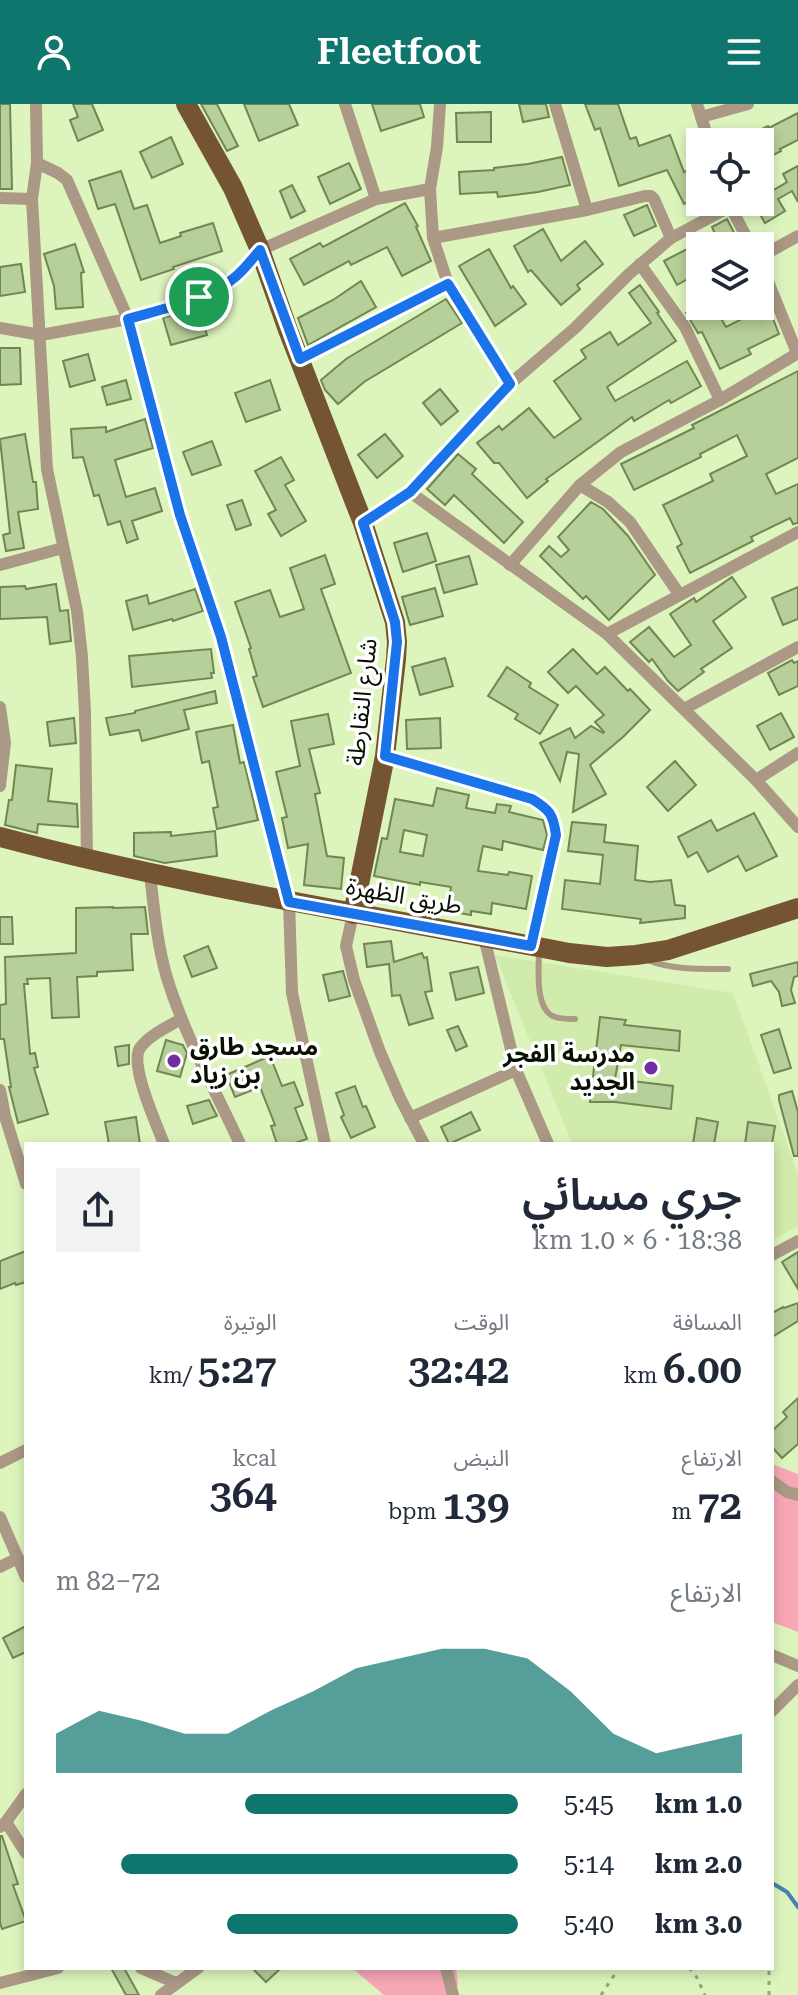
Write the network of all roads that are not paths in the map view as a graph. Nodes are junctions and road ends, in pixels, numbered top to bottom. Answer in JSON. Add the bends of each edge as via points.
{"nodes":[{"id":1,"x":36,"y":104,"type":"edge"},
{"id":2,"x":186,"y":104,"type":"edge"},
{"id":3,"x":345,"y":104,"type":"edge"},
{"id":4,"x":440,"y":104,"type":"edge"},
{"id":5,"x":555,"y":104,"type":"edge"},
{"id":6,"x":748,"y":104,"type":"edge"},
{"id":7,"x":699,"y":110,"type":"edge"},
{"id":8,"x":37,"y":163,"type":"junction"},
{"id":9,"x":430,"y":189,"type":"junction"},
{"id":10,"x":0,"y":198,"type":"edge"},
{"id":11,"x":32,"y":199,"type":"junction"},
{"id":12,"x":376,"y":199,"type":"junction"},
{"id":13,"x":587,"y":210,"type":"junction"},
{"id":14,"x":709,"y":216,"type":"edge"},
{"id":15,"x":798,"y":236,"type":"edge"},
{"id":16,"x":433,"y":238,"type":"junction"},
{"id":17,"x":671,"y":238,"type":"junction"},
{"id":18,"x":260,"y":250,"type":"junction"},
{"id":19,"x":774,"y":251,"type":"edge"},
{"id":20,"x":640,"y":264,"type":"junction"},
{"id":21,"x":448,"y":284,"type":"junction"},
{"id":22,"x":774,"y":295,"type":"edge"},
{"id":23,"x":128,"y":319,"type":"junction"},
{"id":24,"x":0,"y":328,"type":"edge"},
{"id":25,"x":41,"y":335,"type":"junction"},
{"id":26,"x":797,"y":353,"type":"edge"},
{"id":27,"x":300,"y":359,"type":"junction"},
{"id":28,"x":510,"y":384,"type":"junction"},
{"id":29,"x":720,"y":400,"type":"junction"},
{"id":30,"x":580,"y":485,"type":"junction"},
{"id":31,"x":410,"y":492,"type":"junction"},
{"id":32,"x":363,"y":523,"type":"junction"},
{"id":33,"x":798,"y":532,"type":"edge"},
{"id":34,"x":63,"y":548,"type":"junction"},
{"id":35,"x":0,"y":565,"type":"edge"},
{"id":36,"x":510,"y":565,"type":"junction"},
{"id":37,"x":679,"y":594,"type":"junction"},
{"id":38,"x":607,"y":634,"type":"junction"},
{"id":39,"x":798,"y":647,"type":"edge"},
{"id":40,"x":0,"y":707,"type":"edge"},
{"id":41,"x":684,"y":709,"type":"junction"},
{"id":42,"x":798,"y":753,"type":"edge"},
{"id":43,"x":385,"y":756,"type":"junction"},
{"id":44,"x":2,"y":765,"type":"edge"},
{"id":45,"x":756,"y":780,"type":"junction"},
{"id":46,"x":0,"y":786,"type":"edge"},
{"id":47,"x":798,"y":827,"type":"edge"},
{"id":48,"x":0,"y":837,"type":"edge"},
{"id":49,"x":87,"y":860,"type":"junction"},
{"id":50,"x":150,"y":874,"type":"junction"},
{"id":51,"x":289,"y":902,"type":"junction"},
{"id":52,"x":798,"y":908,"type":"edge"},
{"id":53,"x":353,"y":914,"type":"junction"},
{"id":54,"x":484,"y":937,"type":"junction"},
{"id":55,"x":535,"y":946,"type":"junction"},
{"id":56,"x":636,"y":955,"type":"junction"},
{"id":57,"x":728,"y":969,"type":"dead end"},
{"id":58,"x":181,"y":1019,"type":"junction"},
{"id":59,"x":575,"y":1019,"type":"dead end"},
{"id":60,"x":516,"y":1070,"type":"junction"},
{"id":61,"x":0,"y":1090,"type":"edge"},
{"id":62,"x":410,"y":1118,"type":"junction"},
{"id":63,"x":163,"y":1142,"type":"edge"},
{"id":64,"x":239,"y":1142,"type":"edge"},
{"id":65,"x":325,"y":1142,"type":"edge"},
{"id":66,"x":423,"y":1142,"type":"edge"},
{"id":67,"x":547,"y":1142,"type":"edge"},
{"id":68,"x":24,"y":1178,"type":"edge"},
{"id":69,"x":798,"y":1241,"type":"edge"},
{"id":70,"x":774,"y":1254,"type":"edge"},
{"id":71,"x":24,"y":1451,"type":"edge"},
{"id":72,"x":0,"y":1463,"type":"edge"},
{"id":73,"x":774,"y":1482,"type":"edge"},
{"id":74,"x":798,"y":1495,"type":"edge"},
{"id":75,"x":0,"y":1517,"type":"edge"},
{"id":76,"x":18,"y":1558,"type":"junction"},
{"id":77,"x":0,"y":1567,"type":"edge"},
{"id":78,"x":24,"y":1572,"type":"edge"},
{"id":79,"x":774,"y":1656,"type":"edge"},
{"id":80,"x":798,"y":1666,"type":"edge"},
{"id":81,"x":798,"y":1685,"type":"edge"},
{"id":82,"x":774,"y":1709,"type":"edge"},
{"id":83,"x":24,"y":1797,"type":"edge"},
{"id":84,"x":3,"y":1825,"type":"edge"},
{"id":85,"x":24,"y":1851,"type":"edge"},
{"id":86,"x":50,"y":1970,"type":"edge"},
{"id":87,"x":146,"y":1970,"type":"edge"},
{"id":88,"x":195,"y":1970,"type":"edge"},
{"id":89,"x":447,"y":1970,"type":"edge"},
{"id":90,"x":0,"y":1983,"type":"edge"},
{"id":91,"x":176,"y":1983,"type":"junction"},
{"id":92,"x":161,"y":1995,"type":"edge"},
{"id":93,"x":453,"y":1995,"type":"edge"}],
"edges":[{"from":1,"to":8,"type":"street"},
{"from":2,"to":18,"type":"main road","name":"شارع النقارطة"},
{"from":3,"to":12,"type":"street"},
{"from":4,"to":9,"type":"street"},
{"from":5,"to":13,"type":"street"},
{"from":6,"to":7,"type":"street"},
{"from":8,"to":11,"type":"street"},
{"from":8,"to":23,"type":"street","via":[[67,180]]},
{"from":9,"to":12,"type":"street"},
{"from":9,"to":16,"type":"street"},
{"from":10,"to":11,"type":"street"},
{"from":11,"to":25,"type":"street"},
{"from":12,"to":18,"type":"street"},
{"from":13,"to":16,"type":"street"},
{"from":13,"to":17,"type":"street","via":[[651,196]]},
{"from":14,"to":17,"type":"street"},
{"from":15,"to":19,"type":"street"},
{"from":16,"to":21,"type":"street"},
{"from":17,"to":20,"type":"street"},
{"from":18,"to":23,"type":"street","via":[[218,288]]},
{"from":18,"to":27,"type":"main road","name":"شارع النقارطة"},
{"from":20,"to":28,"type":"street"},
{"from":20,"to":29,"type":"street","via":[[685,327]]},
{"from":21,"to":27,"type":"street"},
{"from":21,"to":28,"type":"street"},
{"from":22,"to":26,"type":"street"},
{"from":23,"to":25,"type":"street"},
{"from":23,"to":51,"type":"street","via":[[180,515],[221,637]]},
{"from":24,"to":25,"type":"street"},
{"from":25,"to":34,"type":"street","via":[[47,469]]},
{"from":26,"to":29,"type":"street"},
{"from":27,"to":32,"type":"main road","name":"شارع النقارطة"},
{"from":28,"to":31,"type":"street"},
{"from":29,"to":30,"type":"street","via":[[621,452]]},
{"from":30,"to":36,"type":"street"},
{"from":30,"to":37,"type":"street","via":[[630,522]]},
{"from":31,"to":32,"type":"street"},
{"from":31,"to":36,"type":"street"},
{"from":32,"to":43,"type":"main road","name":"شارع النقارطة","via":[[397,642]]},
{"from":33,"to":37,"type":"street"},
{"from":34,"to":35,"type":"street"},
{"from":34,"to":49,"type":"street","via":[[82,657]]},
{"from":36,"to":38,"type":"street"},
{"from":37,"to":38,"type":"street"},
{"from":38,"to":41,"type":"street"},
{"from":39,"to":41,"type":"street"},
{"from":40,"to":44,"type":"street"},
{"from":41,"to":45,"type":"street"},
{"from":42,"to":45,"type":"street"},
{"from":43,"to":53,"type":"main road","name":"شارع النقارطة"},
{"from":43,"to":55,"type":"street","via":[[532,799],[546,808],[556,835]]},
{"from":44,"to":46,"type":"street"},
{"from":45,"to":47,"type":"street"},
{"from":48,"to":49,"type":"main road","name":"طريق الظهرة"},
{"from":49,"to":50,"type":"main road","name":"طريق الظهرة"},
{"from":50,"to":51,"type":"main road","name":"طريق الظهرة"},
{"from":50,"to":58,"type":"street","via":[[158,938]]},
{"from":51,"to":53,"type":"main road","name":"طريق الظهرة"},
{"from":51,"to":65,"type":"street","via":[[292,993]]},
{"from":52,"to":56,"type":"main road","name":"طريق الظهرة","via":[[668,950]]},
{"from":53,"to":54,"type":"main road","name":"طريق الظهرة"},
{"from":53,"to":62,"type":"street","via":[[346,946],[354,980]]},
{"from":54,"to":55,"type":"main road","name":"طريق الظهرة"},
{"from":54,"to":60,"type":"street"},
{"from":55,"to":56,"type":"main road","name":"طريق الظهرة","via":[[607,957]]},
{"from":55,"to":59,"type":"lane","via":[[544,1008],[555,1017]]},
{"from":56,"to":57,"type":"lane","via":[[669,967]]},
{"from":58,"to":63,"type":"street","via":[[138,1050],[141,1080]]},
{"from":58,"to":64,"type":"street"},
{"from":60,"to":62,"type":"street"},
{"from":60,"to":67,"type":"street"},
{"from":61,"to":68,"type":"street"},
{"from":62,"to":66,"type":"street"},
{"from":69,"to":70,"type":"street"},
{"from":71,"to":72,"type":"street"},
{"from":73,"to":74,"type":"street"},
{"from":75,"to":76,"type":"street"},
{"from":76,"to":77,"type":"street"},
{"from":76,"to":78,"type":"street"},
{"from":79,"to":80,"type":"street"},
{"from":81,"to":82,"type":"street"},
{"from":83,"to":84,"type":"street"},
{"from":84,"to":85,"type":"street"},
{"from":86,"to":90,"type":"street"},
{"from":87,"to":91,"type":"street"},
{"from":88,"to":91,"type":"street"},
{"from":89,"to":93,"type":"street"},
{"from":91,"to":92,"type":"street"}]}
